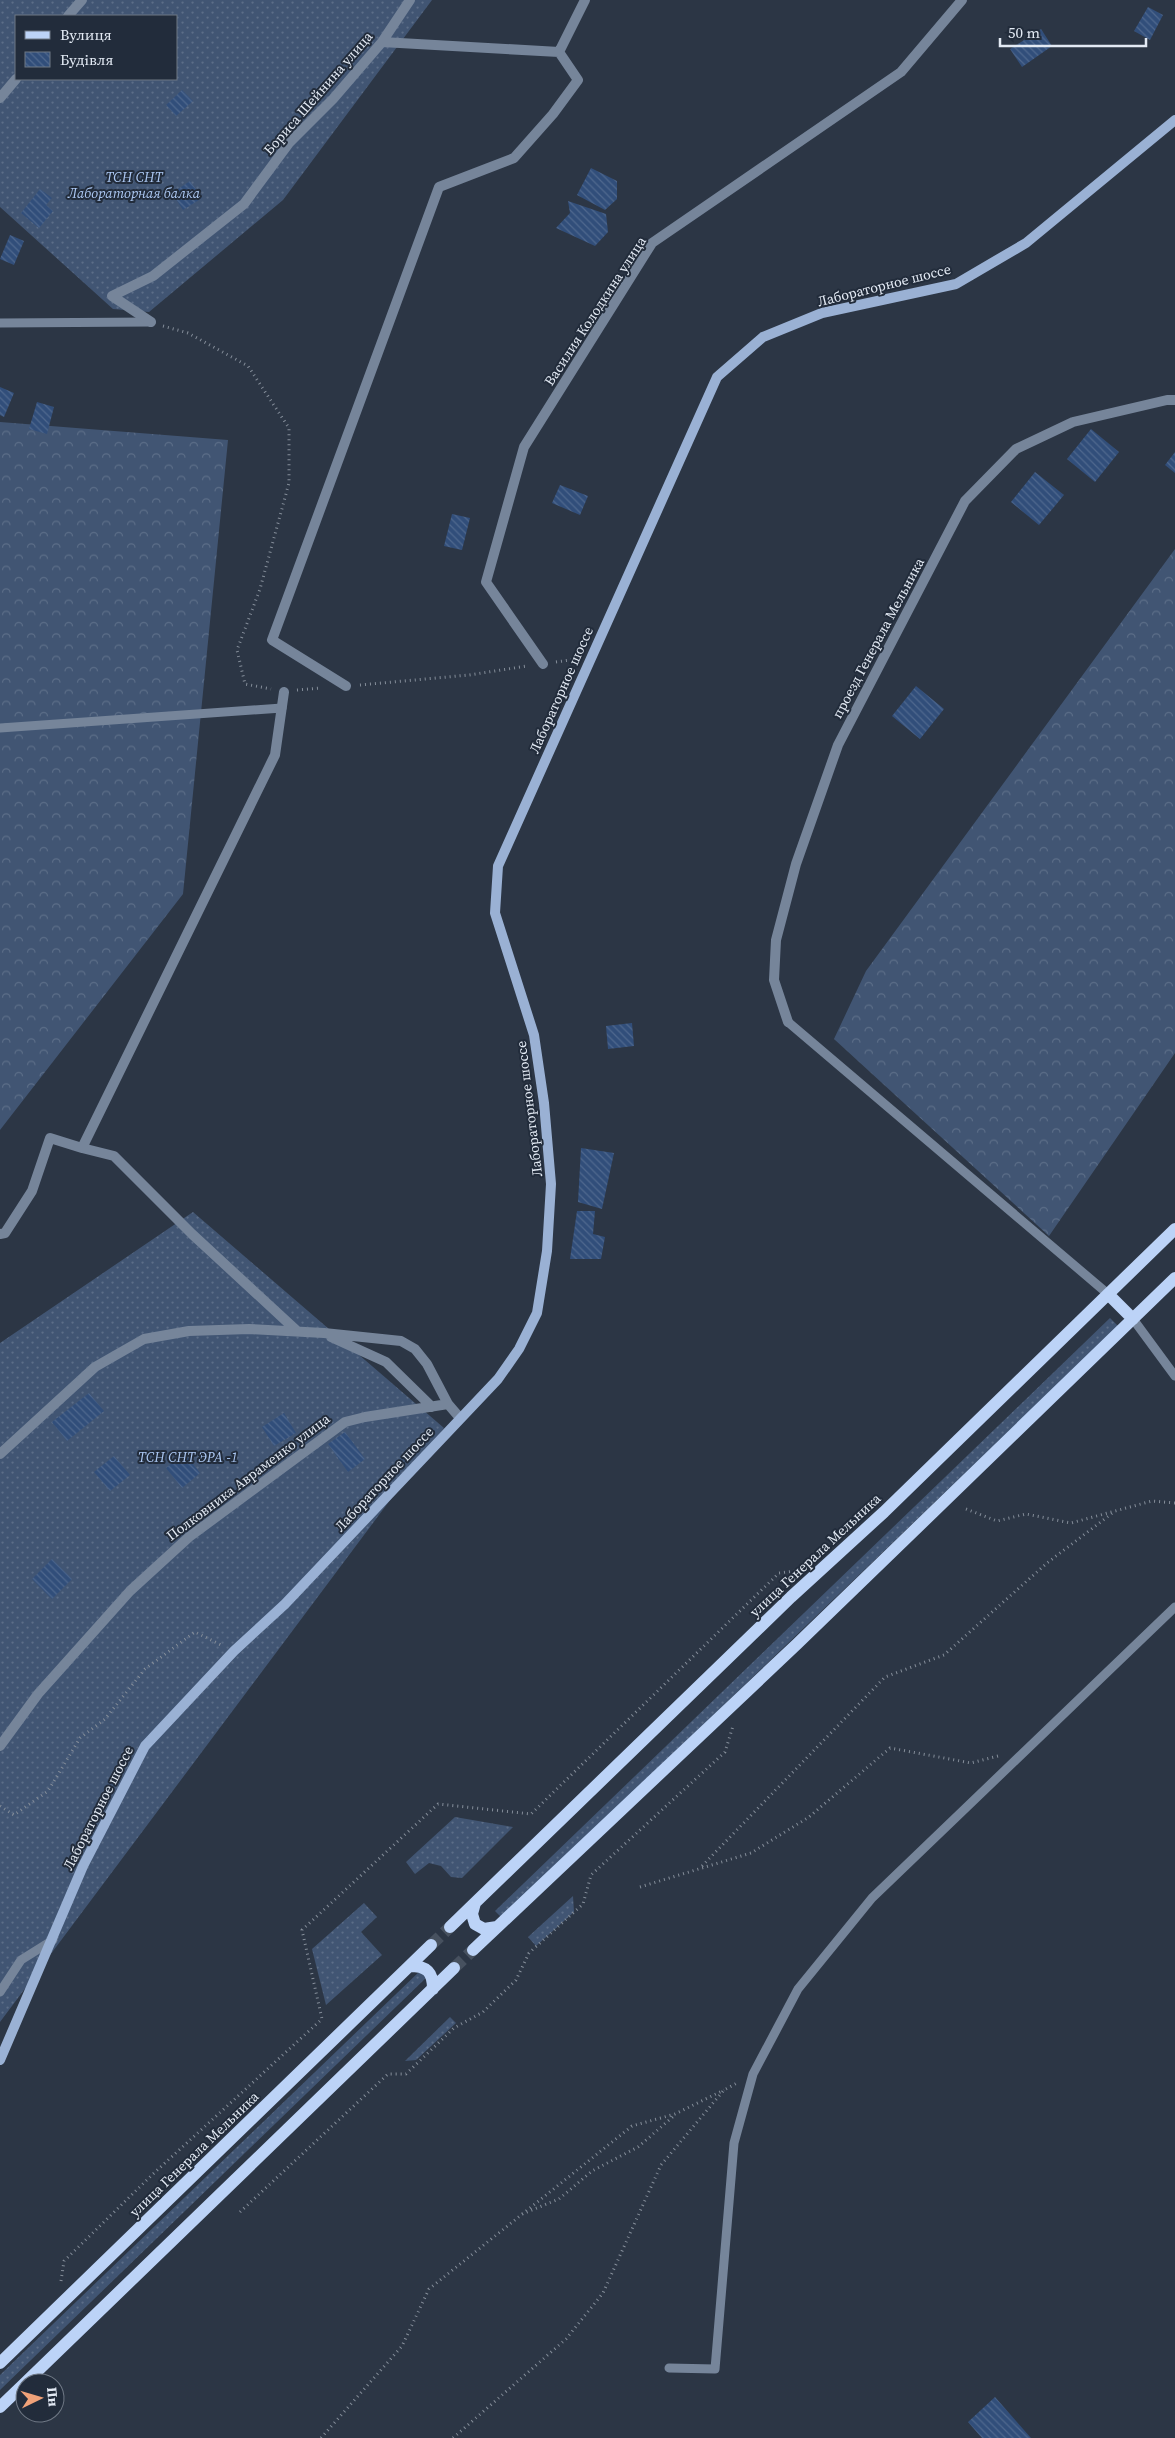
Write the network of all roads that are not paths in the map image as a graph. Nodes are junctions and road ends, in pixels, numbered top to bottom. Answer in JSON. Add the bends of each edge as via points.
{"nodes":[{"id":1,"x":82,"y":0,"type":"edge"},
{"id":2,"x":410,"y":0,"type":"edge"},
{"id":3,"x":585,"y":0,"type":"edge"},
{"id":4,"x":962,"y":0,"type":"edge"},
{"id":5,"x":69,"y":15,"type":"edge"},
{"id":6,"x":382,"y":42,"type":"junction"},
{"id":7,"x":559,"y":52,"type":"junction"},
{"id":8,"x":15,"y":80,"type":"edge"},
{"id":9,"x":0,"y":98,"type":"edge"},
{"id":10,"x":1175,"y":120,"type":"edge"},
{"id":11,"x":151,"y":322,"type":"joint"},
{"id":12,"x":0,"y":323,"type":"edge"},
{"id":13,"x":1175,"y":400,"type":"edge"},
{"id":14,"x":543,"y":664,"type":"road end"},
{"id":15,"x":346,"y":686,"type":"road end"},
{"id":16,"x":284,"y":692,"type":"road end"},
{"id":17,"x":282,"y":708,"type":"junction"},
{"id":18,"x":0,"y":728,"type":"edge"},
{"id":19,"x":788,"y":1022,"type":"joint"},
{"id":20,"x":82,"y":1148,"type":"junction"},
{"id":21,"x":1175,"y":1229,"type":"edge"},
{"id":22,"x":0,"y":1234,"type":"edge"},
{"id":23,"x":1175,"y":1278,"type":"edge"},
{"id":24,"x":1108,"y":1294,"type":"junction"},
{"id":25,"x":1133,"y":1319,"type":"junction"},
{"id":26,"x":297,"y":1332,"type":"junction"},
{"id":27,"x":324,"y":1333,"type":"junction"},
{"id":28,"x":1175,"y":1376,"type":"edge"},
{"id":29,"x":448,"y":1404,"type":"junction"},
{"id":30,"x":432,"y":1407,"type":"junction"},
{"id":31,"x":460,"y":1418,"type":"junction"},
{"id":32,"x":0,"y":1454,"type":"edge"},
{"id":33,"x":1175,"y":1607,"type":"edge"},
{"id":34,"x":0,"y":1746,"type":"edge"},
{"id":35,"x":475,"y":1903,"type":"junction"},
{"id":36,"x":450,"y":1926,"type":"tunnel mouth"},
{"id":37,"x":497,"y":1927,"type":"junction"},
{"id":38,"x":53,"y":1940,"type":"junction"},
{"id":39,"x":431,"y":1945,"type":"tunnel mouth"},
{"id":40,"x":473,"y":1950,"type":"tunnel mouth"},
{"id":41,"x":410,"y":1966,"type":"junction"},
{"id":42,"x":454,"y":1968,"type":"tunnel mouth"},
{"id":43,"x":434,"y":1989,"type":"junction"},
{"id":44,"x":0,"y":1992,"type":"edge"},
{"id":45,"x":0,"y":2060,"type":"edge"},
{"id":46,"x":0,"y":2363,"type":"edge"},
{"id":47,"x":669,"y":2368,"type":"dead end"},
{"id":48,"x":35,"y":2373,"type":"edge"},
{"id":49,"x":15,"y":2393,"type":"edge"},
{"id":50,"x":0,"y":2407,"type":"edge"}],
"edges":[{"from":1,"to":5,"type":"street"},
{"from":2,"to":6,"type":"street","name":"Бориса Шейнина улица"},
{"from":3,"to":7,"type":"street"},
{"from":4,"to":14,"type":"street","name":"Василия Колодкина улица","via":[[901,72],[652,243],[524,447],[486,582]]},
{"from":6,"to":7,"type":"street"},
{"from":6,"to":11,"type":"street","name":"Бориса Шейнина улица","via":[[333,99],[289,143],[244,204],[153,276],[112,296]]},
{"from":7,"to":15,"type":"street","via":[[578,80],[514,158],[439,187],[272,640]]},
{"from":8,"to":9,"type":"street"},
{"from":10,"to":31,"type":"main road","name":"Лабораторное шоссе","via":[[1026,243],[956,284],[822,313],[762,337],[718,377],[498,866],[495,912],[534,1035],[551,1184],[547,1251],[537,1313],[519,1349],[498,1378]]},
{"from":11,"to":12,"type":"lane"},
{"from":13,"to":19,"type":"street","name":"проезд Генерала Мельника","via":[[1073,422],[1016,449],[965,501],[838,745],[796,864],[776,940],[774,980]]},
{"from":16,"to":17,"type":"street"},
{"from":17,"to":18,"type":"lane"},
{"from":17,"to":20,"type":"street","via":[[275,755]]},
{"from":19,"to":24,"type":"lane"},
{"from":20,"to":22,"type":"street","via":[[50,1138],[32,1191],[5,1233]]},
{"from":20,"to":26,"type":"street","via":[[114,1156]]},
{"from":21,"to":24,"type":"main road","name":"улица Генерала Мельника"},
{"from":23,"to":25,"type":"main road"},
{"from":24,"to":25,"type":"main road"},
{"from":24,"to":35,"type":"main road","name":"улица Генерала Мельника"},
{"from":25,"to":28,"type":"lane"},
{"from":25,"to":37,"type":"main road","via":[[744,1695]]},
{"from":26,"to":27,"type":"street"},
{"from":26,"to":32,"type":"street","via":[[249,1329],[189,1331],[144,1339],[95,1367]]},
{"from":27,"to":29,"type":"street","via":[[401,1342],[415,1350],[427,1364]]},
{"from":27,"to":30,"type":"street","via":[[386,1362]]},
{"from":29,"to":30,"type":"street","name":"Полковника Авраменко улица"},
{"from":29,"to":31,"type":"street"},
{"from":30,"to":34,"type":"street","name":"Полковника Авраменко улица","via":[[345,1422],[189,1537],[130,1591],[38,1694]]},
{"from":31,"to":38,"type":"main road","name":"Лабораторное шоссе","via":[[285,1604],[234,1651],[145,1746],[83,1866]]},
{"from":33,"to":47,"type":"lane","via":[[872,1898],[798,1989],[753,2074],[734,2143],[715,2369]]},
{"from":35,"to":36,"type":"main road","name":"улица Генерала Мельника"},
{"from":35,"to":37,"type":"main road","via":[[472,1914],[475,1924],[484,1929]]},
{"from":37,"to":40,"type":"main road"},
{"from":38,"to":44,"type":"lane","via":[[21,1960]]},
{"from":38,"to":45,"type":"main road","name":"Лабораторное шоссе"},
{"from":39,"to":41,"type":"main road","name":"улица Генерала Мельника"},
{"from":41,"to":43,"type":"main road","via":[[428,1969]]},
{"from":41,"to":46,"type":"main road","name":"улица Генерала Мельника"},
{"from":42,"to":43,"type":"main road"},
{"from":43,"to":48,"type":"main road"},
{"from":49,"to":50,"type":"main road"}]}
